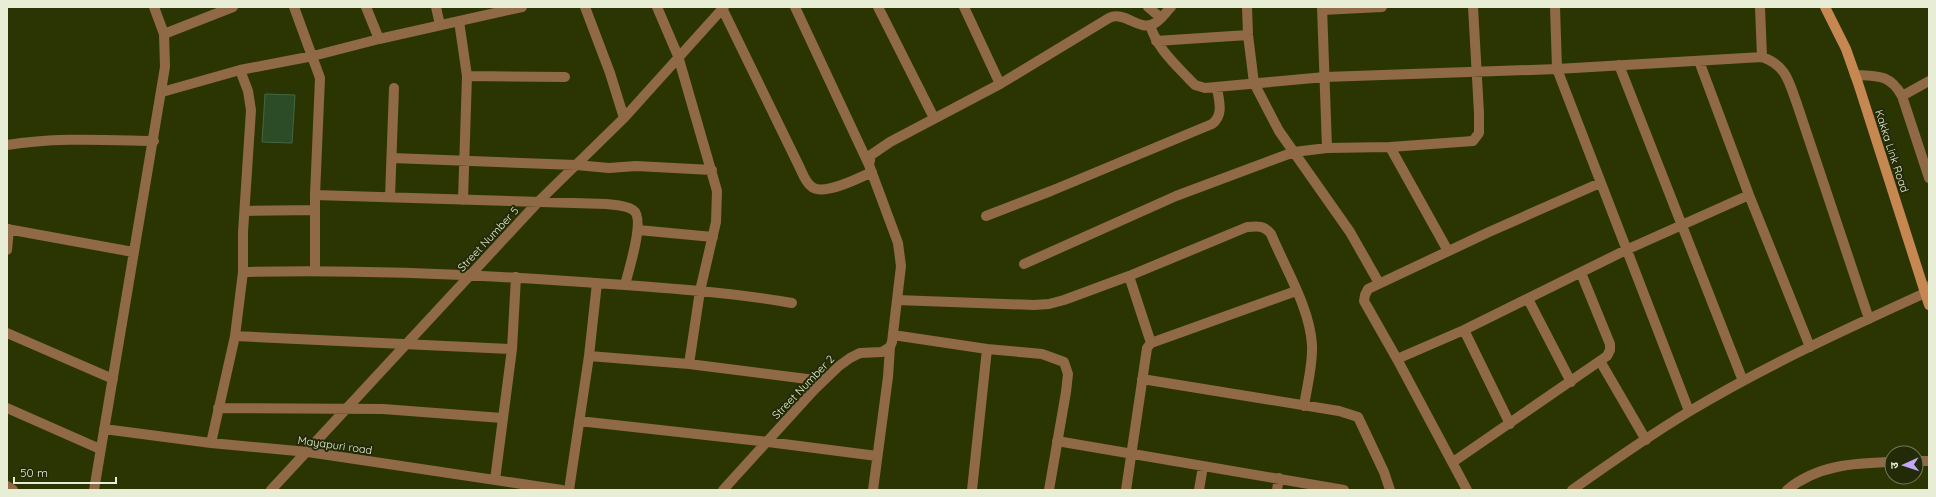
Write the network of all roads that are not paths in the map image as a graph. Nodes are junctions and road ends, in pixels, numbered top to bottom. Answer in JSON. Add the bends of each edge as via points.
{"nodes":[{"id":1,"x":154,"y":7,"type":"edge"},
{"id":2,"x":233,"y":7,"type":"edge"},
{"id":3,"x":294,"y":7,"type":"edge"},
{"id":4,"x":366,"y":7,"type":"edge"},
{"id":5,"x":436,"y":7,"type":"edge"},
{"id":6,"x":522,"y":7,"type":"edge"},
{"id":7,"x":586,"y":7,"type":"edge"},
{"id":8,"x":657,"y":7,"type":"edge"},
{"id":9,"x":795,"y":7,"type":"edge"},
{"id":10,"x":878,"y":7,"type":"edge"},
{"id":11,"x":964,"y":7,"type":"edge"},
{"id":12,"x":1148,"y":7,"type":"edge"},
{"id":13,"x":1171,"y":7,"type":"edge"},
{"id":14,"x":1247,"y":7,"type":"edge"},
{"id":15,"x":1382,"y":7,"type":"edge"},
{"id":16,"x":1473,"y":7,"type":"edge"},
{"id":17,"x":1555,"y":7,"type":"edge"},
{"id":18,"x":1760,"y":7,"type":"edge"},
{"id":19,"x":1825,"y":7,"type":"edge"},
{"id":20,"x":509,"y":8,"type":"edge"},
{"id":21,"x":723,"y":8,"type":"edge"},
{"id":22,"x":1322,"y":8,"type":"edge"},
{"id":23,"x":1161,"y":18,"type":"junction"},
{"id":24,"x":459,"y":21,"type":"junction"},
{"id":25,"x":440,"y":25,"type":"junction"},
{"id":26,"x":1150,"y":25,"type":"junction"},
{"id":27,"x":164,"y":34,"type":"junction"},
{"id":28,"x":1248,"y":35,"type":"junction"},
{"id":29,"x":378,"y":39,"type":"junction"},
{"id":30,"x":1156,"y":42,"type":"junction"},
{"id":31,"x":313,"y":56,"type":"junction"},
{"id":32,"x":678,"y":56,"type":"junction"},
{"id":33,"x":1762,"y":57,"type":"junction"},
{"id":34,"x":1698,"y":61,"type":"junction"},
{"id":35,"x":1619,"y":65,"type":"junction"},
{"id":36,"x":1556,"y":69,"type":"junction"},
{"id":37,"x":240,"y":70,"type":"junction"},
{"id":38,"x":1477,"y":72,"type":"junction"},
{"id":39,"x":1855,"y":75,"type":"junction"},
{"id":40,"x":467,"y":76,"type":"junction"},
{"id":41,"x":564,"y":77,"type":"dead end"},
{"id":42,"x":1325,"y":77,"type":"junction"},
{"id":43,"x":1929,"y":81,"type":"edge"},
{"id":44,"x":1254,"y":83,"type":"junction"},
{"id":45,"x":1000,"y":84,"type":"junction"},
{"id":46,"x":394,"y":88,"type":"dead end"},
{"id":47,"x":1218,"y":88,"type":"junction"},
{"id":48,"x":162,"y":92,"type":"junction"},
{"id":49,"x":1902,"y":96,"type":"junction"},
{"id":50,"x":624,"y":118,"type":"junction"},
{"id":51,"x":934,"y":118,"type":"junction"},
{"id":52,"x":154,"y":141,"type":"junction"},
{"id":53,"x":7,"y":145,"type":"edge"},
{"id":54,"x":1390,"y":147,"type":"junction"},
{"id":55,"x":1327,"y":148,"type":"junction"},
{"id":56,"x":1294,"y":152,"type":"junction"},
{"id":57,"x":392,"y":158,"type":"junction"},
{"id":58,"x":464,"y":161,"type":"junction"},
{"id":59,"x":576,"y":165,"type":"junction"},
{"id":60,"x":871,"y":168,"type":"junction"},
{"id":61,"x":712,"y":170,"type":"junction"},
{"id":62,"x":1929,"y":178,"type":"edge"},
{"id":63,"x":1600,"y":183,"type":"junction"},
{"id":64,"x":315,"y":195,"type":"junction"},
{"id":65,"x":1748,"y":195,"type":"junction"},
{"id":66,"x":390,"y":197,"type":"junction"},
{"id":67,"x":463,"y":200,"type":"junction"},
{"id":68,"x":538,"y":202,"type":"junction"},
{"id":69,"x":315,"y":210,"type":"junction"},
{"id":70,"x":245,"y":211,"type":"junction"},
{"id":71,"x":986,"y":216,"type":"dead end"},
{"id":72,"x":1683,"y":226,"type":"junction"},
{"id":73,"x":8,"y":229,"type":"edge"},
{"id":74,"x":638,"y":230,"type":"junction"},
{"id":75,"x":713,"y":237,"type":"junction"},
{"id":76,"x":7,"y":250,"type":"edge"},
{"id":77,"x":1626,"y":250,"type":"junction"},
{"id":78,"x":1448,"y":251,"type":"junction"},
{"id":79,"x":133,"y":252,"type":"junction"},
{"id":80,"x":1024,"y":264,"type":"dead end"},
{"id":81,"x":314,"y":270,"type":"junction"},
{"id":82,"x":243,"y":272,"type":"junction"},
{"id":83,"x":1581,"y":273,"type":"junction"},
{"id":84,"x":471,"y":275,"type":"junction"},
{"id":85,"x":1129,"y":276,"type":"junction"},
{"id":86,"x":516,"y":277,"type":"junction"},
{"id":87,"x":597,"y":283,"type":"junction"},
{"id":88,"x":1379,"y":283,"type":"junction"},
{"id":89,"x":625,"y":284,"type":"junction"},
{"id":90,"x":1927,"y":290,"type":"edge"},
{"id":91,"x":700,"y":291,"type":"junction"},
{"id":92,"x":1296,"y":291,"type":"junction"},
{"id":93,"x":1528,"y":299,"type":"junction"},
{"id":94,"x":897,"y":300,"type":"junction"},
{"id":95,"x":792,"y":303,"type":"dead end"},
{"id":96,"x":1929,"y":304,"type":"edge"},
{"id":97,"x":1869,"y":319,"type":"junction"},
{"id":98,"x":1464,"y":330,"type":"junction"},
{"id":99,"x":7,"y":333,"type":"edge"},
{"id":100,"x":893,"y":335,"type":"junction"},
{"id":101,"x":235,"y":336,"type":"junction"},
{"id":102,"x":1151,"y":343,"type":"junction"},
{"id":103,"x":407,"y":345,"type":"junction"},
{"id":104,"x":890,"y":347,"type":"junction"},
{"id":105,"x":1810,"y":347,"type":"junction"},
{"id":106,"x":512,"y":349,"type":"junction"},
{"id":107,"x":987,"y":349,"type":"junction"},
{"id":108,"x":589,"y":356,"type":"junction"},
{"id":109,"x":1398,"y":359,"type":"junction"},
{"id":110,"x":1600,"y":361,"type":"junction"},
{"id":111,"x":689,"y":364,"type":"junction"},
{"id":112,"x":113,"y":379,"type":"junction"},
{"id":113,"x":1142,"y":379,"type":"junction"},
{"id":114,"x":1743,"y":381,"type":"junction"},
{"id":115,"x":823,"y":382,"type":"junction"},
{"id":116,"x":1571,"y":382,"type":"junction"},
{"id":117,"x":1304,"y":406,"type":"junction"},
{"id":118,"x":7,"y":408,"type":"edge"},
{"id":119,"x":218,"y":408,"type":"junction"},
{"id":120,"x":348,"y":408,"type":"junction"},
{"id":121,"x":1689,"y":412,"type":"junction"},
{"id":122,"x":502,"y":418,"type":"junction"},
{"id":123,"x":579,"y":422,"type":"junction"},
{"id":124,"x":1510,"y":424,"type":"junction"},
{"id":125,"x":104,"y":429,"type":"junction"},
{"id":126,"x":1646,"y":440,"type":"junction"},
{"id":127,"x":1057,"y":441,"type":"junction"},
{"id":128,"x":768,"y":442,"type":"junction"},
{"id":129,"x":211,"y":443,"type":"junction"},
{"id":130,"x":100,"y":449,"type":"junction"},
{"id":131,"x":308,"y":452,"type":"junction"},
{"id":132,"x":1132,"y":453,"type":"junction"},
{"id":133,"x":877,"y":456,"type":"junction"},
{"id":134,"x":1453,"y":462,"type":"junction"},
{"id":135,"x":1884,"y":462,"type":"edge"},
{"id":136,"x":1203,"y":466,"type":"junction"},
{"id":137,"x":1279,"y":478,"type":"junction"},
{"id":138,"x":494,"y":480,"type":"junction"},
{"id":139,"x":7,"y":486,"type":"edge"},
{"id":140,"x":13,"y":490,"type":"edge"},
{"id":141,"x":94,"y":490,"type":"edge"},
{"id":142,"x":271,"y":490,"type":"edge"},
{"id":143,"x":562,"y":490,"type":"edge"},
{"id":144,"x":569,"y":490,"type":"edge"},
{"id":145,"x":723,"y":490,"type":"edge"},
{"id":146,"x":873,"y":490,"type":"edge"},
{"id":147,"x":972,"y":490,"type":"edge"},
{"id":148,"x":1049,"y":490,"type":"edge"},
{"id":149,"x":1126,"y":490,"type":"edge"},
{"id":150,"x":1198,"y":490,"type":"edge"},
{"id":151,"x":1277,"y":490,"type":"edge"},
{"id":152,"x":1344,"y":490,"type":"edge"},
{"id":153,"x":1390,"y":490,"type":"edge"},
{"id":154,"x":1467,"y":490,"type":"edge"},
{"id":155,"x":1572,"y":490,"type":"edge"},
{"id":156,"x":1787,"y":490,"type":"edge"}],
"edges":[{"from":1,"to":27,"type":"street"},
{"from":2,"to":27,"type":"street"},
{"from":3,"to":31,"type":"street"},
{"from":4,"to":29,"type":"street"},
{"from":5,"to":25,"type":"street"},
{"from":6,"to":20,"type":"street"},
{"from":7,"to":50,"type":"street"},
{"from":8,"to":32,"type":"street"},
{"from":9,"to":60,"type":"street"},
{"from":10,"to":51,"type":"street"},
{"from":11,"to":45,"type":"street"},
{"from":12,"to":23,"type":"street"},
{"from":13,"to":23,"type":"street"},
{"from":14,"to":28,"type":"street"},
{"from":15,"to":22,"type":"street"},
{"from":16,"to":38,"type":"street"},
{"from":17,"to":36,"type":"street"},
{"from":18,"to":33,"type":"street"},
{"from":19,"to":39,"type":"street","name":"Kakka Link Road","via":[[1846,49]]},
{"from":20,"to":24,"type":"street"},
{"from":21,"to":32,"type":"street","name":"Street Number 5"},
{"from":21,"to":60,"type":"street","via":[[807,182],[818,190],[832,188]]},
{"from":22,"to":42,"type":"street"},
{"from":23,"to":26,"type":"street"},
{"from":24,"to":25,"type":"street"},
{"from":24,"to":40,"type":"street"},
{"from":25,"to":29,"type":"street"},
{"from":26,"to":30,"type":"street"},
{"from":26,"to":45,"type":"street","via":[[1113,16]]},
{"from":27,"to":48,"type":"street","via":[[165,67]]},
{"from":28,"to":30,"type":"street"},
{"from":28,"to":44,"type":"street"},
{"from":29,"to":31,"type":"street"},
{"from":30,"to":47,"type":"street","via":[[1195,85]]},
{"from":31,"to":37,"type":"street"},
{"from":31,"to":64,"type":"street","via":[[320,78]]},
{"from":32,"to":50,"type":"street","name":"Street Number 5"},
{"from":32,"to":61,"type":"street"},
{"from":33,"to":34,"type":"street"},
{"from":33,"to":97,"type":"street","via":[[1774,61],[1781,67],[1789,81]]},
{"from":34,"to":35,"type":"street"},
{"from":34,"to":65,"type":"street"},
{"from":35,"to":36,"type":"street"},
{"from":35,"to":72,"type":"street"},
{"from":36,"to":38,"type":"street"},
{"from":36,"to":63,"type":"street"},
{"from":37,"to":48,"type":"street"},
{"from":37,"to":70,"type":"street","via":[[248,91],[251,110]]},
{"from":38,"to":42,"type":"street"},
{"from":38,"to":54,"type":"street","via":[[1477,138],[1467,142]]},
{"from":39,"to":49,"type":"street","via":[[1883,77],[1897,87]]},
{"from":39,"to":90,"type":"street","name":"Kakka Link Road"},
{"from":40,"to":41,"type":"street"},
{"from":40,"to":58,"type":"street"},
{"from":42,"to":44,"type":"street"},
{"from":42,"to":55,"type":"street"},
{"from":43,"to":49,"type":"street"},
{"from":44,"to":47,"type":"street"},
{"from":44,"to":56,"type":"street"},
{"from":45,"to":51,"type":"street"},
{"from":46,"to":57,"type":"street"},
{"from":47,"to":71,"type":"street","via":[[1219,114],[1218,120],[1212,124]]},
{"from":48,"to":52,"type":"street"},
{"from":49,"to":62,"type":"street"},
{"from":50,"to":59,"type":"street","name":"Street Number 5"},
{"from":51,"to":60,"type":"street","via":[[875,151],[869,160]]},
{"from":52,"to":53,"type":"street","via":[[69,139]]},
{"from":52,"to":79,"type":"street"},
{"from":54,"to":55,"type":"street"},
{"from":54,"to":78,"type":"street"},
{"from":55,"to":56,"type":"street"},
{"from":56,"to":80,"type":"street","via":[[1176,196]]},
{"from":56,"to":88,"type":"street","via":[[1350,232]]},
{"from":57,"to":58,"type":"street"},
{"from":57,"to":66,"type":"street"},
{"from":58,"to":59,"type":"street"},
{"from":58,"to":67,"type":"street"},
{"from":59,"to":61,"type":"street"},
{"from":59,"to":68,"type":"street","name":"Street Number 5"},
{"from":60,"to":94,"type":"street","via":[[898,243],[901,266]]},
{"from":61,"to":75,"type":"street","via":[[718,204]]},
{"from":63,"to":77,"type":"street"},
{"from":63,"to":78,"type":"street"},
{"from":64,"to":66,"type":"street"},
{"from":64,"to":69,"type":"street"},
{"from":65,"to":72,"type":"street"},
{"from":65,"to":105,"type":"street"},
{"from":66,"to":67,"type":"street"},
{"from":67,"to":68,"type":"street"},
{"from":68,"to":74,"type":"street","via":[[624,207],[636,213]]},
{"from":68,"to":84,"type":"street","name":"Street Number 5"},
{"from":69,"to":70,"type":"street"},
{"from":69,"to":81,"type":"street"},
{"from":70,"to":82,"type":"street"},
{"from":72,"to":77,"type":"street"},
{"from":72,"to":114,"type":"street"},
{"from":73,"to":76,"type":"street"},
{"from":73,"to":79,"type":"street"},
{"from":74,"to":75,"type":"street"},
{"from":74,"to":89,"type":"street"},
{"from":75,"to":91,"type":"street"},
{"from":77,"to":83,"type":"street"},
{"from":77,"to":121,"type":"street"},
{"from":78,"to":88,"type":"street"},
{"from":79,"to":112,"type":"street"},
{"from":81,"to":82,"type":"street"},
{"from":81,"to":84,"type":"street"},
{"from":82,"to":101,"type":"street"},
{"from":83,"to":93,"type":"street"},
{"from":83,"to":110,"type":"street","via":[[1610,344],[1607,356]]},
{"from":84,"to":86,"type":"street"},
{"from":84,"to":103,"type":"street","name":"Street Number 5"},
{"from":85,"to":92,"type":"street","via":[[1247,227],[1257,226],[1266,228],[1271,234]]},
{"from":85,"to":94,"type":"street","via":[[1049,304]]},
{"from":85,"to":102,"type":"street"},
{"from":86,"to":87,"type":"street"},
{"from":86,"to":106,"type":"street"},
{"from":87,"to":89,"type":"street"},
{"from":87,"to":108,"type":"street"},
{"from":88,"to":109,"type":"street","via":[[1368,290],[1364,301]]},
{"from":89,"to":91,"type":"street"},
{"from":90,"to":96,"type":"street","name":"Kakka Link Road"},
{"from":90,"to":97,"type":"street"},
{"from":91,"to":95,"type":"street"},
{"from":91,"to":111,"type":"street"},
{"from":92,"to":102,"type":"street"},
{"from":92,"to":117,"type":"street","via":[[1309,327],[1312,346]]},
{"from":93,"to":98,"type":"street"},
{"from":93,"to":116,"type":"street"},
{"from":94,"to":100,"type":"street"},
{"from":97,"to":105,"type":"street"},
{"from":98,"to":109,"type":"street"},
{"from":98,"to":124,"type":"street"},
{"from":99,"to":112,"type":"street"},
{"from":100,"to":104,"type":"street"},
{"from":100,"to":107,"type":"street"},
{"from":101,"to":103,"type":"street"},
{"from":101,"to":119,"type":"street"},
{"from":102,"to":113,"type":"street","via":[[1147,348]]},
{"from":103,"to":106,"type":"street"},
{"from":103,"to":120,"type":"street","name":"Street Number 5"},
{"from":104,"to":115,"type":"street","name":"Street Number 2","via":[[882,352],[864,352],[850,358]]},
{"from":104,"to":133,"type":"street"},
{"from":105,"to":114,"type":"street"},
{"from":106,"to":122,"type":"street"},
{"from":107,"to":127,"type":"street","via":[[1042,354],[1064,362],[1068,374]]},
{"from":107,"to":147,"type":"street"},
{"from":108,"to":111,"type":"street"},
{"from":108,"to":123,"type":"street"},
{"from":109,"to":134,"type":"street","via":[[1408,382]]},
{"from":110,"to":116,"type":"street"},
{"from":110,"to":126,"type":"street"},
{"from":111,"to":115,"type":"street"},
{"from":112,"to":125,"type":"street"},
{"from":113,"to":117,"type":"street"},
{"from":113,"to":132,"type":"street"},
{"from":114,"to":121,"type":"street"},
{"from":115,"to":128,"type":"street","name":"Street Number 2"},
{"from":116,"to":124,"type":"street"},
{"from":117,"to":153,"type":"street","via":[[1339,411],[1358,417]]},
{"from":118,"to":130,"type":"street"},
{"from":119,"to":120,"type":"street"},
{"from":119,"to":129,"type":"street"},
{"from":120,"to":122,"type":"street"},
{"from":120,"to":131,"type":"street","name":"Street Number 5"},
{"from":121,"to":126,"type":"street"},
{"from":122,"to":138,"type":"street"},
{"from":123,"to":128,"type":"street"},
{"from":123,"to":144,"type":"street"},
{"from":124,"to":134,"type":"street"},
{"from":125,"to":129,"type":"street","name":"Mayapuri road"},
{"from":125,"to":130,"type":"street"},
{"from":126,"to":155,"type":"street"},
{"from":127,"to":132,"type":"street"},
{"from":127,"to":148,"type":"street"},
{"from":128,"to":133,"type":"street"},
{"from":128,"to":145,"type":"street","name":"Street Number 2"},
{"from":129,"to":131,"type":"street","name":"Mayapuri road"},
{"from":130,"to":141,"type":"street"},
{"from":131,"to":138,"type":"street","name":"Mayapuri road"},
{"from":131,"to":142,"type":"street","name":"Street Number 5"},
{"from":132,"to":136,"type":"street"},
{"from":132,"to":149,"type":"street"},
{"from":133,"to":146,"type":"street"},
{"from":134,"to":154,"type":"street"},
{"from":135,"to":156,"type":"street","via":[[1834,466],[1813,473]]},
{"from":136,"to":137,"type":"street"},
{"from":136,"to":150,"type":"street"},
{"from":137,"to":151,"type":"street"},
{"from":137,"to":152,"type":"street"},
{"from":138,"to":143,"type":"street","name":"Mayapuri road"},
{"from":139,"to":140,"type":"street"}]}
